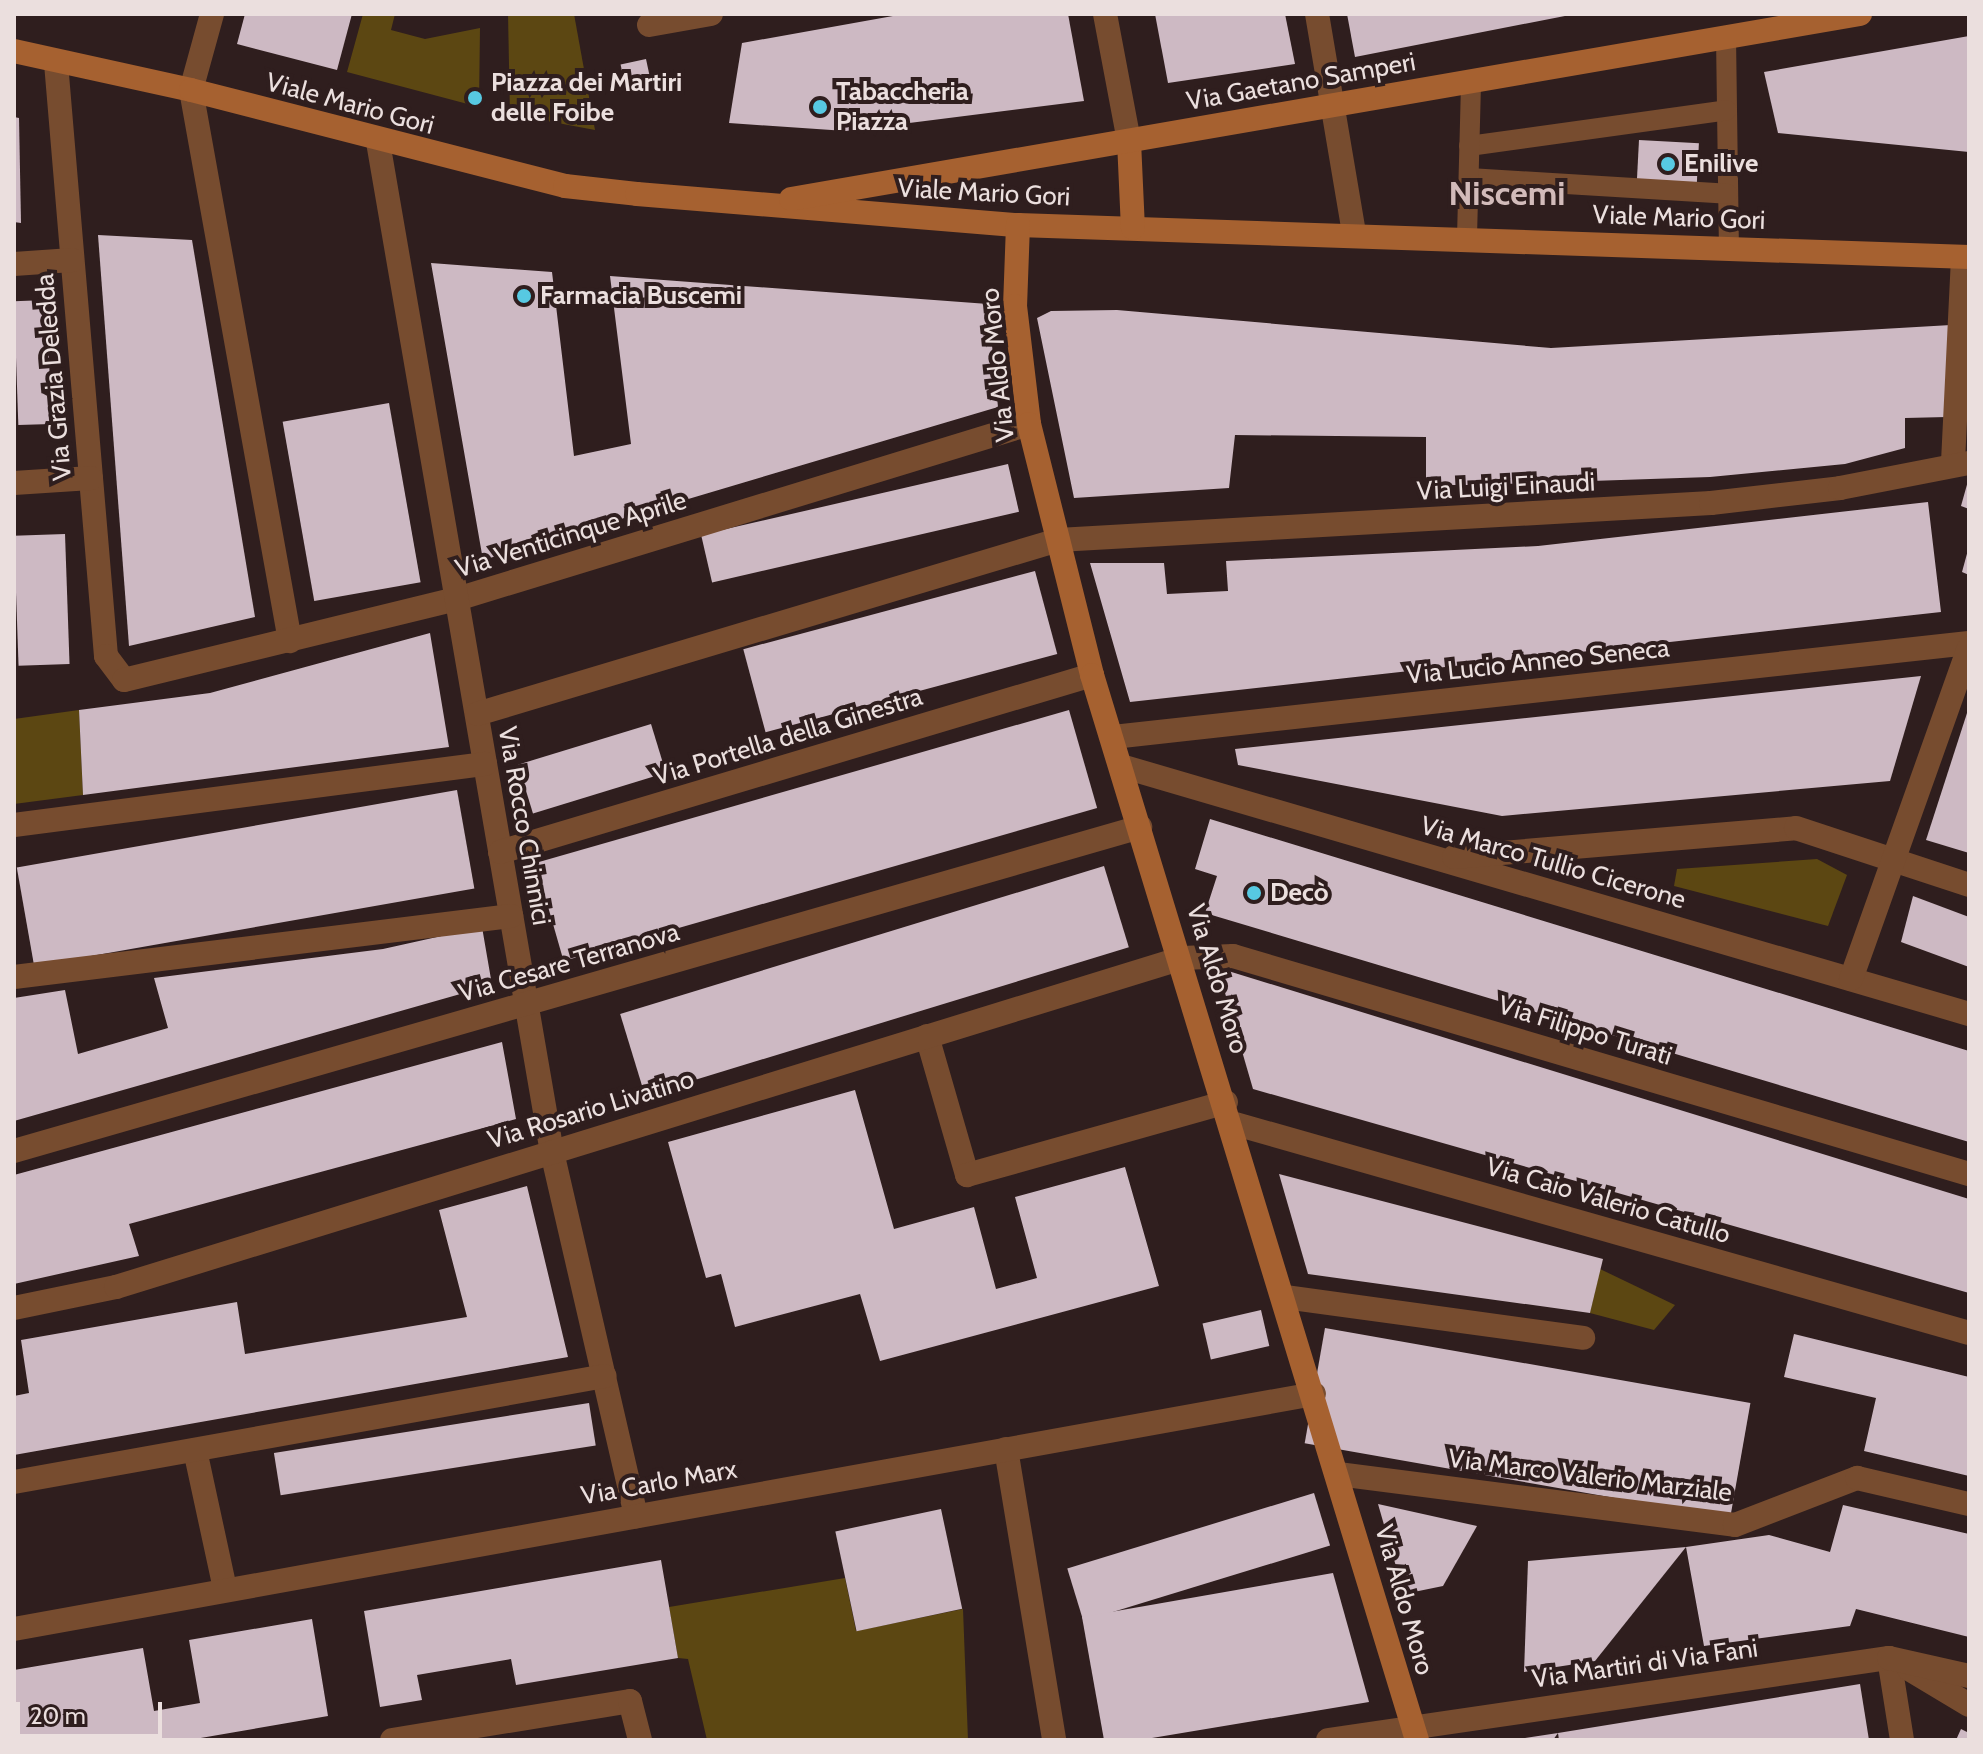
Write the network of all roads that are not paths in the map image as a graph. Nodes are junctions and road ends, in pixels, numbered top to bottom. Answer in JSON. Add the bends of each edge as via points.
{"nodes":[{"id":1,"x":212,"y":14,"type":"edge"},
{"id":2,"x":711,"y":14,"type":"edge"},
{"id":3,"x":1105,"y":14,"type":"edge"},
{"id":4,"x":1317,"y":14,"type":"edge"},
{"id":5,"x":1860,"y":14,"type":"edge"},
{"id":6,"x":1764,"y":22,"type":"edge"},
{"id":7,"x":649,"y":25,"type":"dead end"},
{"id":8,"x":1726,"y":37,"type":"junction"},
{"id":9,"x":14,"y":51,"type":"edge"},
{"id":10,"x":56,"y":63,"type":"junction"},
{"id":11,"x":1471,"y":82,"type":"junction"},
{"id":12,"x":191,"y":90,"type":"junction"},
{"id":13,"x":1334,"y":105,"type":"junction"},
{"id":14,"x":1727,"y":110,"type":"junction"},
{"id":15,"x":1129,"y":141,"type":"junction"},
{"id":16,"x":378,"y":142,"type":"junction"},
{"id":17,"x":1469,"y":146,"type":"junction"},
{"id":18,"x":1469,"y":178,"type":"junction"},
{"id":19,"x":1728,"y":194,"type":"junction"},
{"id":20,"x":751,"y":206,"type":"junction"},
{"id":21,"x":1018,"y":225,"type":"junction"},
{"id":22,"x":1133,"y":228,"type":"junction"},
{"id":23,"x":1354,"y":233,"type":"junction"},
{"id":24,"x":1467,"y":237,"type":"junction"},
{"id":25,"x":1729,"y":249,"type":"junction"},
{"id":26,"x":1966,"y":257,"type":"edge"},
{"id":27,"x":72,"y":260,"type":"junction"},
{"id":28,"x":14,"y":264,"type":"edge"},
{"id":29,"x":1029,"y":424,"type":"junction"},
{"id":30,"x":1961,"y":462,"type":"edge"},
{"id":31,"x":91,"y":478,"type":"junction"},
{"id":32,"x":14,"y":483,"type":"edge"},
{"id":33,"x":1058,"y":540,"type":"junction"},
{"id":34,"x":457,"y":599,"type":"junction"},
{"id":35,"x":290,"y":641,"type":"junction"},
{"id":36,"x":1969,"y":646,"type":"edge"},
{"id":37,"x":1092,"y":675,"type":"junction"},
{"id":38,"x":124,"y":680,"type":"joint"},
{"id":39,"x":477,"y":714,"type":"junction"},
{"id":40,"x":1113,"y":737,"type":"junction"},
{"id":41,"x":485,"y":764,"type":"junction"},
{"id":42,"x":1121,"y":766,"type":"junction"},
{"id":43,"x":14,"y":825,"type":"edge"},
{"id":44,"x":1140,"y":827,"type":"junction"},
{"id":45,"x":500,"y":852,"type":"junction"},
{"id":46,"x":1440,"y":859,"type":"junction"},
{"id":47,"x":1896,"y":861,"type":"junction"},
{"id":48,"x":1969,"y":885,"type":"edge"},
{"id":49,"x":511,"y":916,"type":"junction"},
{"id":50,"x":1182,"y":958,"type":"junction"},
{"id":51,"x":14,"y":977,"type":"edge"},
{"id":52,"x":1851,"y":979,"type":"junction"},
{"id":53,"x":526,"y":1005,"type":"junction"},
{"id":54,"x":1969,"y":1014,"type":"edge"},
{"id":55,"x":927,"y":1036,"type":"junction"},
{"id":56,"x":1229,"y":1113,"type":"junction"},
{"id":57,"x":14,"y":1151,"type":"edge"},
{"id":58,"x":552,"y":1152,"type":"junction"},
{"id":59,"x":1969,"y":1174,"type":"edge"},
{"id":60,"x":1285,"y":1297,"type":"junction"},
{"id":61,"x":14,"y":1308,"type":"edge"},
{"id":62,"x":1969,"y":1333,"type":"edge"},
{"id":63,"x":1583,"y":1338,"type":"dead end"},
{"id":64,"x":605,"y":1376,"type":"junction"},
{"id":65,"x":1314,"y":1394,"type":"junction"},
{"id":66,"x":1006,"y":1449,"type":"junction"},
{"id":67,"x":195,"y":1450,"type":"junction"},
{"id":68,"x":1338,"y":1474,"type":"junction"},
{"id":69,"x":14,"y":1482,"type":"edge"},
{"id":70,"x":1969,"y":1504,"type":"edge"},
{"id":71,"x":636,"y":1516,"type":"junction"},
{"id":72,"x":225,"y":1589,"type":"junction"},
{"id":73,"x":14,"y":1629,"type":"edge"},
{"id":74,"x":1889,"y":1658,"type":"junction"},
{"id":75,"x":1969,"y":1676,"type":"edge"},
{"id":76,"x":1969,"y":1705,"type":"edge"},
{"id":77,"x":1415,"y":1733,"type":"edge"},
{"id":78,"x":392,"y":1740,"type":"edge"},
{"id":79,"x":640,"y":1740,"type":"edge"},
{"id":80,"x":1054,"y":1740,"type":"edge"},
{"id":81,"x":1328,"y":1740,"type":"edge"},
{"id":82,"x":1902,"y":1740,"type":"edge"}],
"edges":[{"from":1,"to":12,"type":"street"},
{"from":2,"to":7,"type":"street"},
{"from":3,"to":15,"type":"street"},
{"from":4,"to":13,"type":"street"},
{"from":5,"to":6,"type":"main road","name":"Via Gaetano Samperi"},
{"from":6,"to":8,"type":"main road","name":"Via Gaetano Samperi"},
{"from":8,"to":11,"type":"main road","name":"Via Gaetano Samperi"},
{"from":8,"to":14,"type":"lane"},
{"from":9,"to":10,"type":"main road","name":"Viale Mario Gori"},
{"from":10,"to":12,"type":"main road","name":"Viale Mario Gori"},
{"from":10,"to":27,"type":"street","name":"Via Grazia Deledda"},
{"from":11,"to":13,"type":"main road","name":"Via Gaetano Samperi"},
{"from":11,"to":17,"type":"lane"},
{"from":12,"to":16,"type":"main road","name":"Viale Mario Gori"},
{"from":12,"to":35,"type":"street"},
{"from":13,"to":15,"type":"main road","name":"Via Gaetano Samperi"},
{"from":13,"to":23,"type":"street"},
{"from":14,"to":17,"type":"lane"},
{"from":14,"to":19,"type":"lane"},
{"from":15,"to":20,"type":"main road","name":"Via Gaetano Samperi"},
{"from":15,"to":22,"type":"main road"},
{"from":16,"to":20,"type":"main road","name":"Viale Mario Gori","via":[[565,186]]},
{"from":16,"to":34,"type":"street","name":"Via Rocco Chinnici"},
{"from":17,"to":18,"type":"lane"},
{"from":18,"to":19,"type":"lane"},
{"from":18,"to":24,"type":"lane"},
{"from":19,"to":25,"type":"lane"},
{"from":20,"to":21,"type":"main road","name":"Viale Mario Gori"},
{"from":21,"to":22,"type":"main road","name":"Viale Mario Gori"},
{"from":21,"to":29,"type":"main road","name":"Via Aldo Moro","via":[[1015,306]]},
{"from":22,"to":23,"type":"main road","name":"Viale Mario Gori"},
{"from":23,"to":24,"type":"main road","name":"Viale Mario Gori"},
{"from":24,"to":25,"type":"main road","name":"Viale Mario Gori"},
{"from":25,"to":26,"type":"main road","name":"Viale Mario Gori"},
{"from":26,"to":30,"type":"street"},
{"from":27,"to":28,"type":"street"},
{"from":27,"to":31,"type":"street","name":"Via Grazia Deledda"},
{"from":29,"to":33,"type":"main road","name":"Via Aldo Moro"},
{"from":29,"to":34,"type":"street","name":"Via Venticinque Aprile"},
{"from":30,"to":33,"type":"street","name":"Via Luigi Einaudi","via":[[1840,488],[1711,503]]},
{"from":31,"to":32,"type":"street"},
{"from":31,"to":38,"type":"street","name":"Via Grazia Deledda","via":[[106,656]]},
{"from":33,"to":37,"type":"main road","name":"Via Aldo Moro"},
{"from":33,"to":39,"type":"street","name":"Via Luigi Einaudi"},
{"from":34,"to":35,"type":"street","name":"Via Venticinque Aprile"},
{"from":34,"to":39,"type":"street","name":"Via Rocco Chinnici"},
{"from":35,"to":38,"type":"street","name":"Via Venticinque Aprile"},
{"from":36,"to":40,"type":"street","name":"Via Lucio Anneo Seneca"},
{"from":36,"to":47,"type":"street"},
{"from":37,"to":40,"type":"main road","name":"Via Aldo Moro"},
{"from":37,"to":45,"type":"street","name":"Via Portella della Ginestra"},
{"from":39,"to":41,"type":"street","name":"Via Rocco Chinnici"},
{"from":40,"to":42,"type":"main road","name":"Via Aldo Moro"},
{"from":41,"to":43,"type":"street"},
{"from":41,"to":45,"type":"street","name":"Via Rocco Chinnici"},
{"from":42,"to":44,"type":"main road","name":"Via Aldo Moro"},
{"from":42,"to":46,"type":"street","name":"Via Marco Tullio Cicerone"},
{"from":44,"to":50,"type":"main road","name":"Via Aldo Moro"},
{"from":44,"to":53,"type":"street","name":"Via Cesare Terranova"},
{"from":45,"to":49,"type":"street","name":"Via Rocco Chinnici"},
{"from":46,"to":47,"type":"street","via":[[1796,828]]},
{"from":46,"to":52,"type":"street","name":"Via Marco Tullio Cicerone"},
{"from":47,"to":48,"type":"street"},
{"from":47,"to":52,"type":"street"},
{"from":49,"to":51,"type":"street"},
{"from":49,"to":53,"type":"street","name":"Via Rocco Chinnici"},
{"from":50,"to":55,"type":"street","name":"Via Rosario Livatino"},
{"from":50,"to":56,"type":"main road","name":"Via Aldo Moro"},
{"from":50,"to":59,"type":"street","name":"Via Filippo Turati","via":[[1233,956]]},
{"from":52,"to":54,"type":"street","name":"Via Marco Tullio Cicerone"},
{"from":53,"to":57,"type":"street","name":"Via Cesare Terranova"},
{"from":53,"to":58,"type":"street","name":"Via Rocco Chinnici"},
{"from":55,"to":56,"type":"street","via":[[967,1175]]},
{"from":55,"to":58,"type":"street","name":"Via Rosario Livatino"},
{"from":56,"to":60,"type":"main road","name":"Via Aldo Moro"},
{"from":56,"to":62,"type":"street","name":"Via Caio Valerio Catullo"},
{"from":58,"to":61,"type":"street","name":"Via Rosario Livatino","via":[[116,1287]]},
{"from":58,"to":64,"type":"street","name":"Via Rocco Chinnici"},
{"from":60,"to":63,"type":"street"},
{"from":60,"to":65,"type":"main road","name":"Via Aldo Moro"},
{"from":64,"to":67,"type":"street"},
{"from":64,"to":71,"type":"street","name":"Via Rocco Chinnici"},
{"from":65,"to":66,"type":"street","name":"Via Carlo Marx"},
{"from":65,"to":68,"type":"main road","name":"Via Aldo Moro"},
{"from":66,"to":71,"type":"street","name":"Via Carlo Marx"},
{"from":66,"to":80,"type":"street"},
{"from":67,"to":69,"type":"street"},
{"from":67,"to":72,"type":"street"},
{"from":68,"to":70,"type":"street","name":"Via Marco Valerio Marziale","via":[[1735,1525],[1857,1478]]},
{"from":68,"to":77,"type":"main road","name":"Via Aldo Moro"},
{"from":71,"to":72,"type":"street","name":"Via Carlo Marx"},
{"from":72,"to":73,"type":"street","name":"Via Carlo Marx"},
{"from":74,"to":75,"type":"street","name":"Via Martiri di Via Fani"},
{"from":74,"to":76,"type":"street"},
{"from":74,"to":77,"type":"street","name":"Via Martiri di Via Fani"},
{"from":74,"to":82,"type":"street"},
{"from":77,"to":81,"type":"street","name":"Via Martiri di Via Fani"},
{"from":78,"to":79,"type":"street","via":[[630,1701]]}]}
